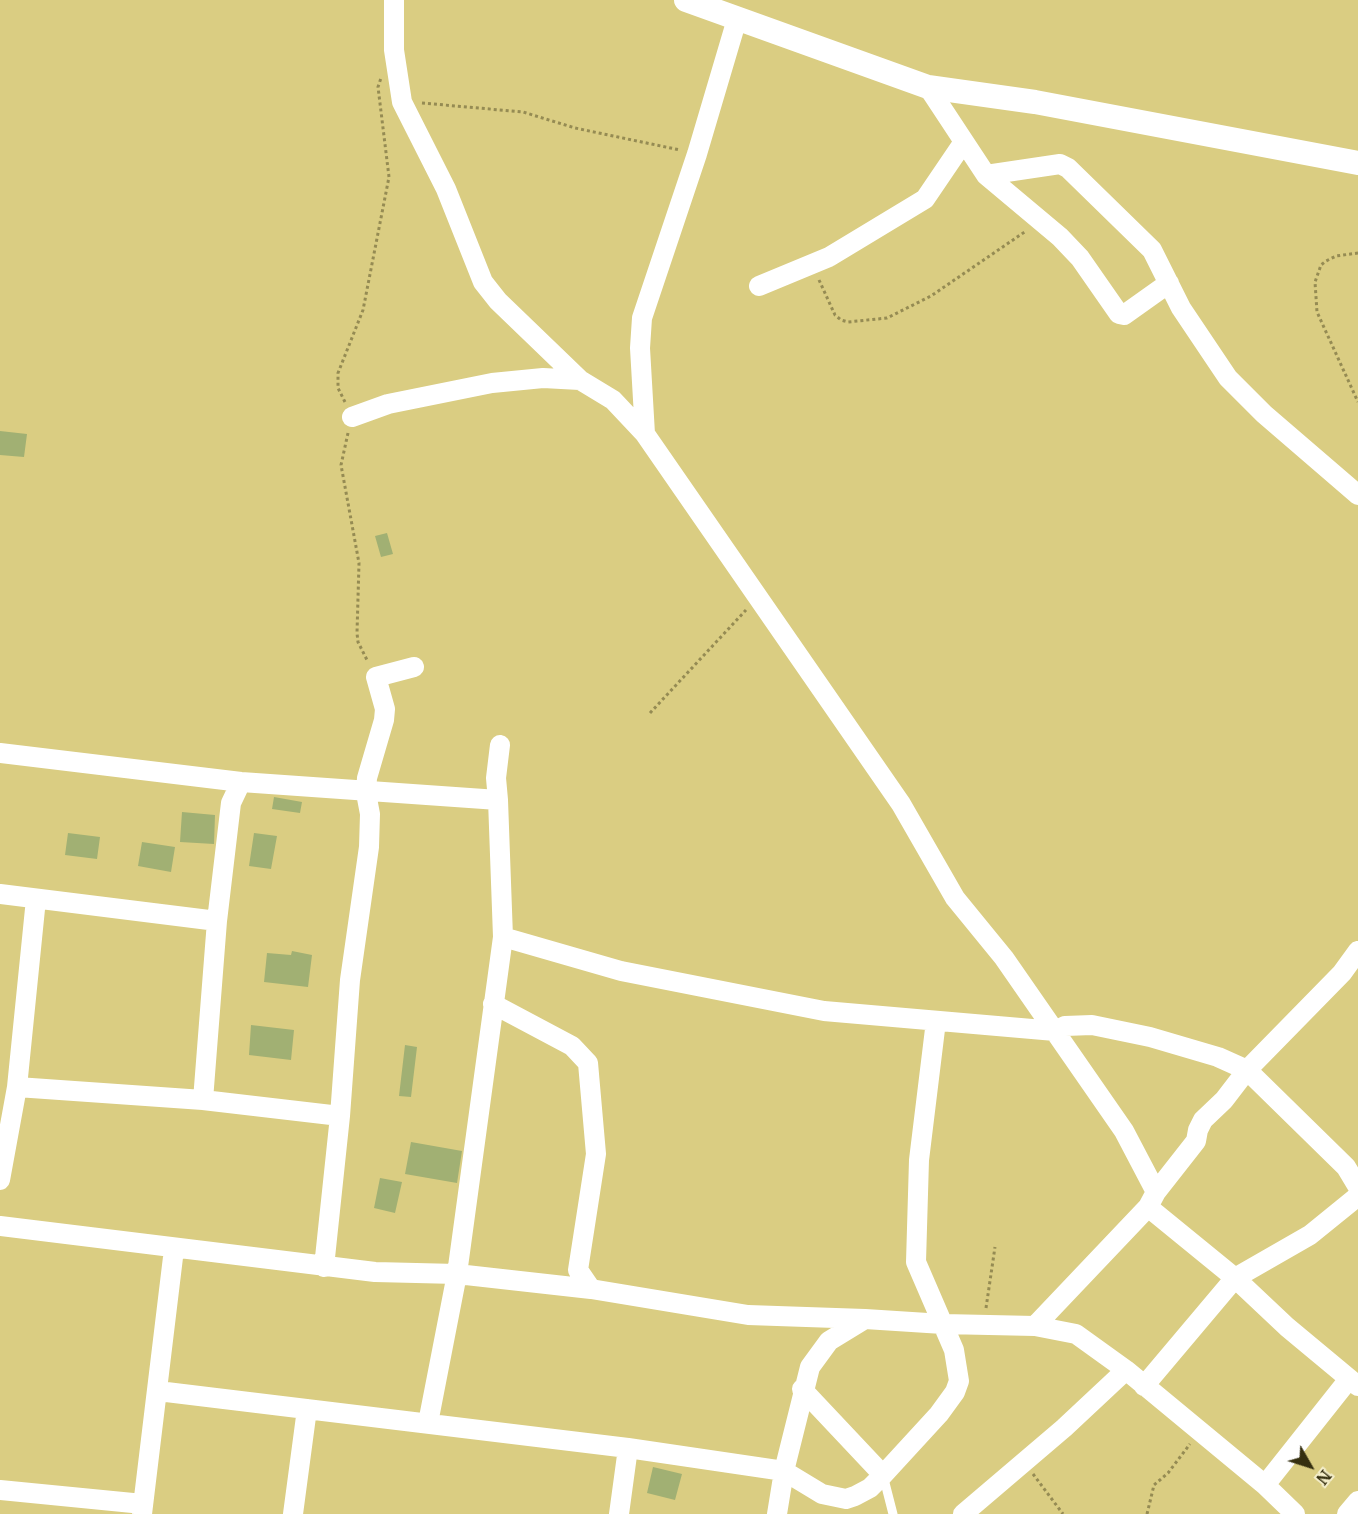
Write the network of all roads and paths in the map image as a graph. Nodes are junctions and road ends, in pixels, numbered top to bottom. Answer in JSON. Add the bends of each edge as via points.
{"nodes":[{"id":1,"x":394,"y":0,"type":"edge"},
{"id":2,"x":686,"y":0,"type":"edge"},
{"id":3,"x":737,"y":19,"type":"junction"},
{"id":4,"x":394,"y":50,"type":"junction"},
{"id":5,"x":928,"y":87,"type":"junction"},
{"id":6,"x":402,"y":102,"type":"junction"},
{"id":7,"x":963,"y":143,"type":"junction"},
{"id":8,"x":697,"y":154,"type":"junction"},
{"id":9,"x":1358,"y":164,"type":"edge"},
{"id":10,"x":986,"y":174,"type":"junction"},
{"id":11,"x":1040,"y":222,"type":"junction"},
{"id":12,"x":1358,"y":253,"type":"edge"},
{"id":13,"x":812,"y":264,"type":"junction"},
{"id":14,"x":1169,"y":283,"type":"junction"},
{"id":15,"x":759,"y":286,"type":"dead end"},
{"id":16,"x":580,"y":380,"type":"junction"},
{"id":17,"x":1358,"y":402,"type":"edge"},
{"id":18,"x":352,"y":417,"type":"junction"},
{"id":19,"x":645,"y":434,"type":"junction"},
{"id":20,"x":1358,"y":495,"type":"edge"},
{"id":21,"x":759,"y":596,"type":"junction"},
{"id":22,"x":414,"y":667,"type":"dead end"},
{"id":23,"x":376,"y":677,"type":"junction"},
{"id":24,"x":650,"y":713,"type":"dead end"},
{"id":25,"x":500,"y":745,"type":"dead end"},
{"id":26,"x":0,"y":753,"type":"edge"},
{"id":27,"x":241,"y":782,"type":"junction"},
{"id":28,"x":366,"y":793,"type":"junction"},
{"id":29,"x":498,"y":800,"type":"junction"},
{"id":30,"x":0,"y":894,"type":"edge"},
{"id":31,"x":36,"y":898,"type":"junction"},
{"id":32,"x":217,"y":921,"type":"junction"},
{"id":33,"x":503,"y":937,"type":"junction"},
{"id":34,"x":1358,"y":951,"type":"edge"},
{"id":35,"x":494,"y":1004,"type":"junction"},
{"id":36,"x":936,"y":1021,"type":"junction"},
{"id":37,"x":1054,"y":1031,"type":"junction"},
{"id":38,"x":1247,"y":1070,"type":"junction"},
{"id":39,"x":17,"y":1087,"type":"junction"},
{"id":40,"x":203,"y":1100,"type":"junction"},
{"id":41,"x":340,"y":1116,"type":"junction"},
{"id":42,"x":1352,"y":1159,"type":"edge"},
{"id":43,"x":0,"y":1180,"type":"edge"},
{"id":44,"x":1358,"y":1187,"type":"edge"},
{"id":45,"x":1358,"y":1196,"type":"edge"},
{"id":46,"x":1152,"y":1199,"type":"junction"},
{"id":47,"x":0,"y":1226,"type":"edge"},
{"id":48,"x":995,"y":1247,"type":"dead end"},
{"id":49,"x":174,"y":1249,"type":"junction"},
{"id":50,"x":324,"y":1267,"type":"junction"},
{"id":51,"x":457,"y":1274,"type":"junction"},
{"id":52,"x":1235,"y":1278,"type":"junction"},
{"id":53,"x":591,"y":1289,"type":"junction"},
{"id":54,"x":865,"y":1318,"type":"junction"},
{"id":55,"x":943,"y":1324,"type":"junction"},
{"id":56,"x":986,"y":1325,"type":"junction"},
{"id":57,"x":1035,"y":1326,"type":"junction"},
{"id":58,"x":1126,"y":1370,"type":"junction"},
{"id":59,"x":1354,"y":1383,"type":"edge"},
{"id":60,"x":1144,"y":1386,"type":"junction"},
{"id":61,"x":802,"y":1389,"type":"junction"},
{"id":62,"x":158,"y":1391,"type":"junction"},
{"id":63,"x":308,"y":1409,"type":"junction"},
{"id":64,"x":428,"y":1423,"type":"junction"},
{"id":65,"x":1199,"y":1432,"type":"junction"},
{"id":66,"x":628,"y":1448,"type":"junction"},
{"id":67,"x":1023,"y":1461,"type":"junction"},
{"id":68,"x":784,"y":1471,"type":"junction"},
{"id":69,"x":884,"y":1475,"type":"junction"},
{"id":70,"x":1265,"y":1485,"type":"junction"},
{"id":71,"x":0,"y":1490,"type":"edge"},
{"id":72,"x":1358,"y":1501,"type":"edge"},
{"id":73,"x":143,"y":1509,"type":"edge"},
{"id":74,"x":1289,"y":1512,"type":"edge"},
{"id":75,"x":293,"y":1514,"type":"edge"},
{"id":76,"x":619,"y":1514,"type":"edge"},
{"id":77,"x":777,"y":1514,"type":"edge"},
{"id":78,"x":894,"y":1514,"type":"edge"},
{"id":79,"x":963,"y":1514,"type":"edge"},
{"id":80,"x":1063,"y":1514,"type":"edge"},
{"id":81,"x":1147,"y":1514,"type":"edge"},
{"id":82,"x":1347,"y":1514,"type":"edge"}],
"edges":[{"from":1,"to":4,"type":"street"},
{"from":2,"to":3,"type":"street"},
{"from":3,"to":5,"type":"street"},
{"from":3,"to":8,"type":"street"},
{"from":4,"to":6,"type":"street"},
{"from":4,"to":18,"type":"path","via":[[378,87],[389,177],[385,207],[360,322],[337,380]]},
{"from":5,"to":7,"type":"street"},
{"from":5,"to":9,"type":"street","via":[[1035,102]]},
{"from":6,"to":8,"type":"path","via":[[523,112],[575,128]]},
{"from":6,"to":16,"type":"street","via":[[446,189],[483,282]]},
{"from":7,"to":10,"type":"street"},
{"from":7,"to":13,"type":"street","via":[[926,199]]},
{"from":8,"to":19,"type":"street","via":[[642,318]]},
{"from":10,"to":11,"type":"street"},
{"from":10,"to":14,"type":"street","via":[[1064,165],[1152,250]]},
{"from":11,"to":13,"type":"path","via":[[931,296],[887,318],[841,320]]},
{"from":11,"to":14,"type":"street","via":[[1080,258],[1121,315]]},
{"from":12,"to":17,"type":"path","via":[[1326,261],[1315,282],[1317,312]]},
{"from":13,"to":15,"type":"street"},
{"from":14,"to":20,"type":"street","via":[[1228,378]]},
{"from":16,"to":18,"type":"street","via":[[543,378],[492,383],[388,404]]},
{"from":16,"to":19,"type":"street","via":[[613,400]]},
{"from":18,"to":23,"type":"path","via":[[341,465],[358,563],[358,642]]},
{"from":19,"to":21,"type":"street"},
{"from":21,"to":24,"type":"path"},
{"from":21,"to":37,"type":"street","via":[[901,804],[954,898],[1004,958]]},
{"from":22,"to":23,"type":"street"},
{"from":23,"to":28,"type":"street","via":[[385,709]]},
{"from":25,"to":29,"type":"street"},
{"from":26,"to":27,"type":"street"},
{"from":27,"to":28,"type":"street"},
{"from":27,"to":32,"type":"street","via":[[231,803]]},
{"from":28,"to":29,"type":"street"},
{"from":28,"to":41,"type":"street","via":[[369,847],[350,980]]},
{"from":29,"to":33,"type":"street"},
{"from":30,"to":31,"type":"street"},
{"from":31,"to":32,"type":"street"},
{"from":31,"to":39,"type":"street"},
{"from":32,"to":40,"type":"street"},
{"from":33,"to":35,"type":"street"},
{"from":33,"to":36,"type":"street","via":[[582,962],[708,990],[824,1011]]},
{"from":34,"to":38,"type":"street","via":[[1342,973]]},
{"from":35,"to":51,"type":"street"},
{"from":35,"to":53,"type":"street","via":[[572,1046],[588,1063],[596,1154],[578,1270]]},
{"from":36,"to":37,"type":"street"},
{"from":36,"to":55,"type":"street","via":[[919,1160],[916,1262]]},
{"from":37,"to":38,"type":"street","via":[[1065,1026],[1092,1025],[1150,1037]]},
{"from":37,"to":46,"type":"street","via":[[1124,1131]]},
{"from":38,"to":42,"type":"street"},
{"from":38,"to":46,"type":"street","via":[[1203,1120],[1196,1141]]},
{"from":39,"to":40,"type":"street"},
{"from":39,"to":43,"type":"street"},
{"from":40,"to":41,"type":"street"},
{"from":41,"to":50,"type":"street"},
{"from":42,"to":44,"type":"street"},
{"from":45,"to":52,"type":"street","via":[[1310,1235]]},
{"from":46,"to":52,"type":"street"},
{"from":46,"to":57,"type":"street"},
{"from":47,"to":49,"type":"street"},
{"from":48,"to":56,"type":"path"},
{"from":49,"to":50,"type":"street"},
{"from":49,"to":62,"type":"street"},
{"from":50,"to":51,"type":"street"},
{"from":51,"to":53,"type":"street"},
{"from":51,"to":64,"type":"street"},
{"from":52,"to":59,"type":"street"},
{"from":52,"to":60,"type":"street"},
{"from":53,"to":54,"type":"street","via":[[748,1315]]},
{"from":54,"to":55,"type":"street"},
{"from":54,"to":61,"type":"street","via":[[830,1341],[810,1366]]},
{"from":55,"to":56,"type":"street"},
{"from":55,"to":69,"type":"street","via":[[959,1369],[955,1392]]},
{"from":56,"to":57,"type":"street"},
{"from":57,"to":58,"type":"street","via":[[1076,1334]]},
{"from":58,"to":60,"type":"street"},
{"from":58,"to":67,"type":"street"},
{"from":59,"to":70,"type":"street"},
{"from":60,"to":65,"type":"street"},
{"from":61,"to":68,"type":"street"},
{"from":61,"to":69,"type":"street"},
{"from":62,"to":63,"type":"street"},
{"from":62,"to":73,"type":"street"},
{"from":63,"to":64,"type":"street"},
{"from":63,"to":75,"type":"street"},
{"from":64,"to":66,"type":"street"},
{"from":65,"to":70,"type":"street"},
{"from":65,"to":81,"type":"path","via":[[1154,1485]]},
{"from":66,"to":68,"type":"street"},
{"from":66,"to":76,"type":"street"},
{"from":67,"to":79,"type":"street"},
{"from":67,"to":80,"type":"path"},
{"from":68,"to":69,"type":"street","via":[[822,1494],[846,1499],[870,1488]]},
{"from":68,"to":77,"type":"street"},
{"from":69,"to":78,"type":"lane"},
{"from":70,"to":74,"type":"street"},
{"from":71,"to":73,"type":"street"},
{"from":72,"to":82,"type":"street"}]}
